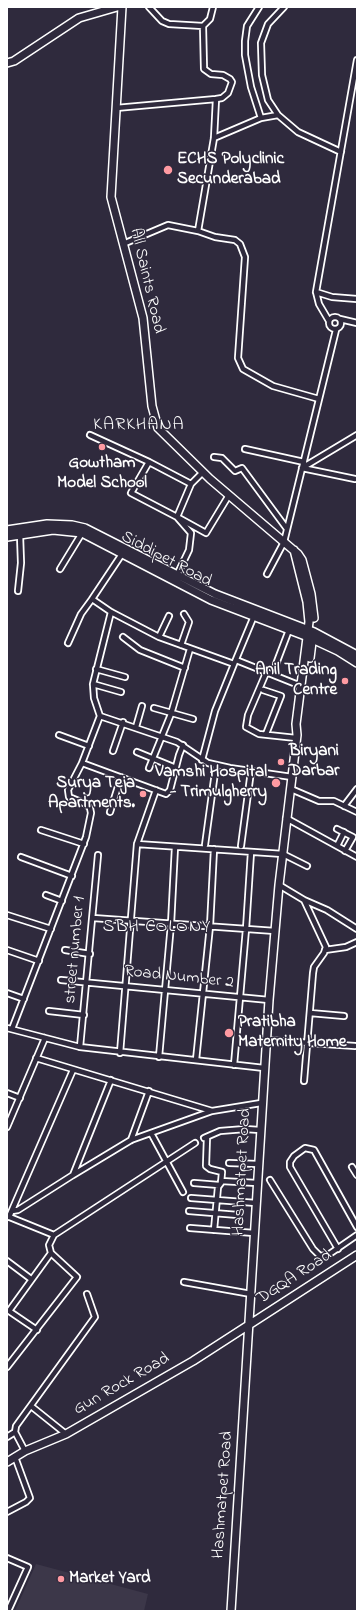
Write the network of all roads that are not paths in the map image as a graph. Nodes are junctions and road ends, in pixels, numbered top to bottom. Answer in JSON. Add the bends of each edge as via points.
{"nodes":[{"id":1,"x":117,"y":7,"type":"edge"},
{"id":2,"x":122,"y":7,"type":"edge"},
{"id":3,"x":149,"y":7,"type":"edge"},
{"id":4,"x":213,"y":7,"type":"edge"},
{"id":5,"x":258,"y":7,"type":"edge"},
{"id":6,"x":284,"y":7,"type":"edge"},
{"id":7,"x":203,"y":26,"type":"junction"},
{"id":8,"x":357,"y":60,"type":"edge"},
{"id":9,"x":7,"y":63,"type":"edge"},
{"id":10,"x":216,"y":99,"type":"junction"},
{"id":11,"x":116,"y":108,"type":"junction"},
{"id":12,"x":278,"y":115,"type":"junction"},
{"id":13,"x":261,"y":118,"type":"junction"},
{"id":14,"x":214,"y":138,"type":"junction"},
{"id":15,"x":341,"y":152,"type":"junction"},
{"id":16,"x":198,"y":231,"type":"junction"},
{"id":17,"x":124,"y":244,"type":"junction"},
{"id":18,"x":316,"y":292,"type":"junction"},
{"id":19,"x":357,"y":299,"type":"edge"},
{"id":20,"x":340,"y":319,"type":"junction"},
{"id":21,"x":329,"y":321,"type":"junction"},
{"id":22,"x":357,"y":323,"type":"edge"},
{"id":23,"x":336,"y":330,"type":"junction"},
{"id":24,"x":319,"y":399,"type":"junction"},
{"id":25,"x":90,"y":435,"type":"dead end"},
{"id":26,"x":357,"y":435,"type":"edge"},
{"id":27,"x":245,"y":449,"type":"dead end"},
{"id":28,"x":214,"y":457,"type":"dead end"},
{"id":29,"x":149,"y":462,"type":"junction"},
{"id":30,"x":304,"y":462,"type":"junction"},
{"id":31,"x":302,"y":468,"type":"junction"},
{"id":32,"x":203,"y":472,"type":"junction"},
{"id":33,"x":355,"y":478,"type":"dead end"},
{"id":34,"x":191,"y":484,"type":"junction"},
{"id":35,"x":229,"y":494,"type":"junction"},
{"id":36,"x":177,"y":517,"type":"junction"},
{"id":37,"x":288,"y":529,"type":"junction"},
{"id":38,"x":7,"y":530,"type":"edge"},
{"id":39,"x":82,"y":533,"type":"junction"},
{"id":40,"x":20,"y":535,"type":"junction"},
{"id":41,"x":7,"y":537,"type":"edge"},
{"id":42,"x":284,"y":542,"type":"junction"},
{"id":43,"x":122,"y":554,"type":"junction"},
{"id":44,"x":60,"y":569,"type":"dead end"},
{"id":45,"x":266,"y":574,"type":"dead end"},
{"id":46,"x":177,"y":575,"type":"junction"},
{"id":47,"x":18,"y":590,"type":"dead end"},
{"id":48,"x":92,"y":599,"type":"junction"},
{"id":49,"x":111,"y":612,"type":"junction"},
{"id":50,"x":184,"y":614,"type":"dead end"},
{"id":51,"x":169,"y":616,"type":"dead end"},
{"id":52,"x":254,"y":616,"type":"junction"},
{"id":53,"x":289,"y":630,"type":"junction"},
{"id":54,"x":311,"y":634,"type":"junction"},
{"id":55,"x":123,"y":637,"type":"dead end"},
{"id":56,"x":159,"y":638,"type":"junction"},
{"id":57,"x":68,"y":643,"type":"dead end"},
{"id":58,"x":181,"y":645,"type":"junction"},
{"id":59,"x":190,"y":649,"type":"junction"},
{"id":60,"x":357,"y":655,"type":"edge"},
{"id":61,"x":235,"y":662,"type":"junction"},
{"id":62,"x":357,"y":663,"type":"edge"},
{"id":63,"x":276,"y":664,"type":"dead end"},
{"id":64,"x":185,"y":668,"type":"junction"},
{"id":65,"x":96,"y":669,"type":"junction"},
{"id":66,"x":266,"y":673,"type":"junction"},
{"id":67,"x":125,"y":677,"type":"dead end"},
{"id":68,"x":94,"y":684,"type":"junction"},
{"id":69,"x":301,"y":686,"type":"junction"},
{"id":70,"x":263,"y":690,"type":"dead end"},
{"id":71,"x":121,"y":692,"type":"dead end"},
{"id":72,"x":142,"y":706,"type":"dead end"},
{"id":73,"x":154,"y":708,"type":"dead end"},
{"id":74,"x":172,"y":714,"type":"junction"},
{"id":75,"x":100,"y":716,"type":"junction"},
{"id":76,"x":193,"y":719,"type":"dead end"},
{"id":77,"x":123,"y":722,"type":"junction"},
{"id":78,"x":136,"y":727,"type":"junction"},
{"id":79,"x":266,"y":734,"type":"junction"},
{"id":80,"x":59,"y":735,"type":"dead end"},
{"id":81,"x":296,"y":736,"type":"junction"},
{"id":82,"x":163,"y":737,"type":"junction"},
{"id":83,"x":183,"y":745,"type":"junction"},
{"id":84,"x":89,"y":746,"type":"junction"},
{"id":85,"x":113,"y":751,"type":"dead end"},
{"id":86,"x":137,"y":752,"type":"dead end"},
{"id":87,"x":153,"y":758,"type":"junction"},
{"id":88,"x":202,"y":760,"type":"junction"},
{"id":89,"x":82,"y":763,"type":"junction"},
{"id":90,"x":216,"y":765,"type":"junction"},
{"id":91,"x":149,"y":768,"type":"dead end"},
{"id":92,"x":176,"y":768,"type":"junction"},
{"id":93,"x":250,"y":771,"type":"junction"},
{"id":94,"x":121,"y":777,"type":"junction"},
{"id":95,"x":292,"y":777,"type":"junction"},
{"id":96,"x":290,"y":789,"type":"junction"},
{"id":97,"x":357,"y":789,"type":"edge"},
{"id":98,"x":156,"y":790,"type":"junction"},
{"id":99,"x":344,"y":806,"type":"junction"},
{"id":100,"x":110,"y":812,"type":"dead end"},
{"id":101,"x":357,"y":812,"type":"edge"},
{"id":102,"x":286,"y":818,"type":"junction"},
{"id":103,"x":337,"y":829,"type":"dead end"},
{"id":104,"x":41,"y":830,"type":"dead end"},
{"id":105,"x":344,"y":832,"type":"junction"},
{"id":106,"x":84,"y":844,"type":"junction"},
{"id":107,"x":137,"y":844,"type":"junction"},
{"id":108,"x":205,"y":845,"type":"dead end"},
{"id":109,"x":240,"y":846,"type":"dead end"},
{"id":110,"x":337,"y":846,"type":"junction"},
{"id":111,"x":175,"y":847,"type":"junction"},
{"id":112,"x":214,"y":849,"type":"junction"},
{"id":113,"x":345,"y":851,"type":"junction"},
{"id":114,"x":251,"y":852,"type":"junction"},
{"id":115,"x":98,"y":854,"type":"dead end"},
{"id":116,"x":282,"y":854,"type":"junction"},
{"id":117,"x":21,"y":857,"type":"dead end"},
{"id":118,"x":357,"y":857,"type":"edge"},
{"id":119,"x":307,"y":866,"type":"dead end"},
{"id":120,"x":72,"y":876,"type":"junction"},
{"id":121,"x":279,"y":885,"type":"junction"},
{"id":122,"x":46,"y":895,"type":"dead end"},
{"id":123,"x":304,"y":900,"type":"junction"},
{"id":124,"x":62,"y":901,"type":"junction"},
{"id":125,"x":7,"y":915,"type":"edge"},
{"id":126,"x":93,"y":918,"type":"junction"},
{"id":127,"x":131,"y":920,"type":"junction"},
{"id":128,"x":171,"y":924,"type":"junction"},
{"id":129,"x":210,"y":926,"type":"junction"},
{"id":130,"x":51,"y":929,"type":"junction"},
{"id":131,"x":246,"y":929,"type":"junction"},
{"id":132,"x":357,"y":929,"type":"edge"},
{"id":133,"x":275,"y":931,"type":"junction"},
{"id":134,"x":357,"y":942,"type":"edge"},
{"id":135,"x":7,"y":950,"type":"edge"},
{"id":136,"x":65,"y":950,"type":"dead end"},
{"id":137,"x":326,"y":950,"type":"junction"},
{"id":138,"x":90,"y":954,"type":"junction"},
{"id":139,"x":39,"y":961,"type":"junction"},
{"id":140,"x":60,"y":980,"type":"dead end"},
{"id":141,"x":87,"y":983,"type":"junction"},
{"id":142,"x":126,"y":986,"type":"junction"},
{"id":143,"x":165,"y":991,"type":"junction"},
{"id":144,"x":7,"y":993,"type":"edge"},
{"id":145,"x":204,"y":993,"type":"junction"},
{"id":146,"x":239,"y":998,"type":"junction"},
{"id":147,"x":24,"y":999,"type":"junction"},
{"id":148,"x":269,"y":1000,"type":"junction"},
{"id":149,"x":49,"y":1011,"type":"dead end"},
{"id":150,"x":310,"y":1013,"type":"junction"},
{"id":151,"x":84,"y":1015,"type":"junction"},
{"id":152,"x":344,"y":1016,"type":"dead end"},
{"id":153,"x":9,"y":1029,"type":"edge"},
{"id":154,"x":45,"y":1038,"type":"junction"},
{"id":155,"x":266,"y":1040,"type":"junction"},
{"id":156,"x":307,"y":1043,"type":"junction"},
{"id":157,"x":355,"y":1046,"type":"dead end"},
{"id":158,"x":80,"y":1047,"type":"junction"},
{"id":159,"x":120,"y":1053,"type":"junction"},
{"id":160,"x":159,"y":1057,"type":"junction"},
{"id":161,"x":36,"y":1058,"type":"junction"},
{"id":162,"x":196,"y":1060,"type":"junction"},
{"id":163,"x":234,"y":1065,"type":"junction"},
{"id":164,"x":264,"y":1068,"type":"junction"},
{"id":165,"x":73,"y":1070,"type":"junction"},
{"id":166,"x":111,"y":1080,"type":"junction"},
{"id":167,"x":304,"y":1081,"type":"dead end"},
{"id":168,"x":148,"y":1091,"type":"junction"},
{"id":169,"x":7,"y":1093,"type":"edge"},
{"id":170,"x":20,"y":1098,"type":"junction"},
{"id":171,"x":261,"y":1103,"type":"junction"},
{"id":172,"x":212,"y":1111,"type":"junction"},
{"id":173,"x":7,"y":1127,"type":"edge"},
{"id":174,"x":260,"y":1130,"type":"junction"},
{"id":175,"x":151,"y":1133,"type":"junction"},
{"id":176,"x":131,"y":1140,"type":"junction"},
{"id":177,"x":195,"y":1143,"type":"dead end"},
{"id":178,"x":166,"y":1163,"type":"junction"},
{"id":179,"x":229,"y":1163,"type":"dead end"},
{"id":180,"x":258,"y":1164,"type":"junction"},
{"id":181,"x":352,"y":1166,"type":"dead end"},
{"id":182,"x":73,"y":1175,"type":"junction"},
{"id":183,"x":357,"y":1175,"type":"edge"},
{"id":184,"x":270,"y":1180,"type":"dead end"},
{"id":185,"x":194,"y":1183,"type":"dead end"},
{"id":186,"x":220,"y":1183,"type":"junction"},
{"id":187,"x":257,"y":1183,"type":"junction"},
{"id":188,"x":183,"y":1192,"type":"dead end"},
{"id":189,"x":191,"y":1198,"type":"dead end"},
{"id":190,"x":217,"y":1201,"type":"junction"},
{"id":191,"x":256,"y":1203,"type":"junction"},
{"id":192,"x":12,"y":1211,"type":"junction"},
{"id":193,"x":189,"y":1211,"type":"dead end"},
{"id":194,"x":216,"y":1213,"type":"junction"},
{"id":195,"x":238,"y":1215,"type":"dead end"},
{"id":196,"x":8,"y":1217,"type":"edge"},
{"id":197,"x":357,"y":1227,"type":"edge"},
{"id":198,"x":190,"y":1228,"type":"dead end"},
{"id":199,"x":214,"y":1230,"type":"junction"},
{"id":200,"x":254,"y":1233,"type":"junction"},
{"id":201,"x":54,"y":1235,"type":"junction"},
{"id":202,"x":357,"y":1235,"type":"edge"},
{"id":203,"x":338,"y":1249,"type":"junction"},
{"id":204,"x":51,"y":1254,"type":"junction"},
{"id":205,"x":357,"y":1255,"type":"edge"},
{"id":206,"x":7,"y":1261,"type":"edge"},
{"id":207,"x":31,"y":1280,"type":"junction"},
{"id":208,"x":184,"y":1282,"type":"dead end"},
{"id":209,"x":87,"y":1294,"type":"dead end"},
{"id":210,"x":251,"y":1294,"type":"junction"},
{"id":211,"x":8,"y":1310,"type":"edge"},
{"id":212,"x":249,"y":1326,"type":"junction"},
{"id":213,"x":37,"y":1330,"type":"junction"},
{"id":214,"x":7,"y":1357,"type":"edge"},
{"id":215,"x":12,"y":1361,"type":"junction"},
{"id":216,"x":7,"y":1367,"type":"edge"},
{"id":217,"x":31,"y":1406,"type":"junction"},
{"id":218,"x":15,"y":1432,"type":"junction"},
{"id":219,"x":66,"y":1434,"type":"junction"},
{"id":220,"x":7,"y":1437,"type":"edge"},
{"id":221,"x":24,"y":1451,"type":"junction"},
{"id":222,"x":15,"y":1457,"type":"junction"},
{"id":223,"x":7,"y":1462,"type":"edge"},
{"id":224,"x":7,"y":1512,"type":"edge"},
{"id":225,"x":7,"y":1558,"type":"edge"},
{"id":226,"x":8,"y":1611,"type":"edge"},
{"id":227,"x":230,"y":1611,"type":"edge"}],
"edges":[{"from":1,"to":9,"type":"main road","via":[[79,18]]},
{"from":2,"to":11,"type":"main road","name":"All Saints Road"},
{"from":3,"to":7,"type":"street","via":[[162,21],[169,24]]},
{"from":4,"to":7,"type":"street","via":[[210,19]]},
{"from":5,"to":13,"type":"street","via":[[248,26],[245,55],[251,87]]},
{"from":6,"to":12,"type":"street","via":[[268,24],[261,43],[262,75],[268,100]]},
{"from":7,"to":10,"type":"street","via":[[204,69],[211,74],[223,75],[232,82],[228,93]]},
{"from":8,"to":15,"type":"street"},
{"from":10,"to":11,"type":"street"},
{"from":10,"to":14,"type":"street"},
{"from":11,"to":17,"type":"main road","name":"All Saints Road","via":[[111,197]]},
{"from":12,"to":13,"type":"street"},
{"from":12,"to":15,"type":"street","via":[[298,132]]},
{"from":13,"to":14,"type":"street"},
{"from":14,"to":16,"type":"street"},
{"from":15,"to":18,"type":"street"},
{"from":16,"to":17,"type":"street","via":[[164,226]]},
{"from":16,"to":24,"type":"street","via":[[235,240],[243,249],[245,270],[238,358],[243,369],[273,386]]},
{"from":17,"to":32,"type":"main road","name":"All Saints Road","via":[[143,318],[152,406],[158,428]]},
{"from":18,"to":19,"type":"street"},
{"from":18,"to":21,"type":"street","via":[[319,304]]},
{"from":20,"to":21,"type":"street","via":[[333,317]]},
{"from":20,"to":22,"type":"street"},
{"from":20,"to":23,"type":"street","via":[[341,326]]},
{"from":21,"to":23,"type":"street","via":[[331,328]]},
{"from":23,"to":24,"type":"street"},
{"from":24,"to":30,"type":"street"},
{"from":25,"to":29,"type":"street"},
{"from":26,"to":31,"type":"street"},
{"from":27,"to":30,"type":"street"},
{"from":28,"to":37,"type":"street","via":[[222,458],[235,471],[242,468]]},
{"from":29,"to":34,"type":"street"},
{"from":29,"to":36,"type":"street","via":[[131,493]]},
{"from":30,"to":31,"type":"street"},
{"from":31,"to":33,"type":"street"},
{"from":31,"to":37,"type":"street"},
{"from":32,"to":34,"type":"street"},
{"from":32,"to":35,"type":"main road","name":"All Saints Road"},
{"from":34,"to":36,"type":"street"},
{"from":35,"to":36,"type":"street","via":[[206,533]]},
{"from":35,"to":42,"type":"main road","name":"All Saints Road"},
{"from":36,"to":46,"type":"street","via":[[191,533],[189,550]]},
{"from":37,"to":42,"type":"street"},
{"from":38,"to":46,"type":"main road","name":"Siddipet Road","via":[[47,524],[78,526]]},
{"from":39,"to":40,"type":"main road","name":"Siddipet Road","via":[[53,530]]},
{"from":39,"to":43,"type":"main road","name":"Siddipet Road"},
{"from":39,"to":44,"type":"street"},
{"from":40,"to":41,"type":"main road","name":"Siddipet Road"},
{"from":40,"to":47,"type":"street","via":[[21,563]]},
{"from":42,"to":45,"type":"street"},
{"from":42,"to":54,"type":"main road","name":"All Saints Road","via":[[294,550],[307,602]]},
{"from":43,"to":48,"type":"street"},
{"from":43,"to":52,"type":"main road","name":"Siddipet Road","via":[[211,600]]},
{"from":46,"to":54,"type":"main road","name":"Siddipet Road","via":[[215,594]]},
{"from":48,"to":49,"type":"street"},
{"from":48,"to":57,"type":"street","via":[[81,614]]},
{"from":49,"to":56,"type":"street"},
{"from":49,"to":65,"type":"street"},
{"from":50,"to":58,"type":"street","via":[[189,622]]},
{"from":51,"to":56,"type":"street"},
{"from":52,"to":53,"type":"main road","name":"Siddipet Road"},
{"from":52,"to":61,"type":"street"},
{"from":53,"to":54,"type":"main road","name":"Siddipet Road"},
{"from":53,"to":63,"type":"street"},
{"from":54,"to":60,"type":"main road"},
{"from":54,"to":62,"type":"main road"},
{"from":54,"to":69,"type":"main road","name":"Hashmatpet Road"},
{"from":54,"to":81,"type":"main road","name":"Hashmatpet Road","via":[[300,724]]},
{"from":55,"to":64,"type":"street","via":[[140,650]]},
{"from":56,"to":58,"type":"street"},
{"from":58,"to":59,"type":"street"},
{"from":59,"to":61,"type":"street"},
{"from":59,"to":64,"type":"street"},
{"from":61,"to":66,"type":"street"},
{"from":61,"to":88,"type":"street","via":[[215,711]]},
{"from":64,"to":74,"type":"street"},
{"from":65,"to":67,"type":"street"},
{"from":65,"to":68,"type":"street"},
{"from":66,"to":69,"type":"street"},
{"from":66,"to":79,"type":"street","via":[[245,723],[248,730]]},
{"from":68,"to":71,"type":"street"},
{"from":68,"to":75,"type":"street","via":[[94,698]]},
{"from":69,"to":81,"type":"main road","name":"Hashmatpet Road"},
{"from":70,"to":79,"type":"street","via":[[281,696]]},
{"from":72,"to":78,"type":"street"},
{"from":73,"to":74,"type":"street"},
{"from":74,"to":76,"type":"street"},
{"from":74,"to":82,"type":"street"},
{"from":75,"to":77,"type":"street"},
{"from":75,"to":84,"type":"street"},
{"from":77,"to":78,"type":"street"},
{"from":77,"to":85,"type":"street"},
{"from":78,"to":82,"type":"street"},
{"from":79,"to":81,"type":"street"},
{"from":80,"to":84,"type":"street"},
{"from":81,"to":95,"type":"main road","name":"Hashmatpet Road"},
{"from":82,"to":83,"type":"street"},
{"from":82,"to":87,"type":"street"},
{"from":83,"to":88,"type":"street"},
{"from":83,"to":92,"type":"street"},
{"from":84,"to":89,"type":"street"},
{"from":86,"to":87,"type":"street"},
{"from":87,"to":91,"type":"street"},
{"from":87,"to":92,"type":"street"},
{"from":88,"to":90,"type":"street"},
{"from":89,"to":94,"type":"street"},
{"from":89,"to":106,"type":"street","via":[[69,786],[68,794],[90,808]]},
{"from":90,"to":93,"type":"street"},
{"from":90,"to":108,"type":"street"},
{"from":92,"to":98,"type":"street","via":[[168,793]]},
{"from":93,"to":95,"type":"street"},
{"from":93,"to":109,"type":"street"},
{"from":94,"to":98,"type":"street"},
{"from":94,"to":100,"type":"street"},
{"from":95,"to":96,"type":"main road","name":"Hashmatpet Road"},
{"from":96,"to":99,"type":"street","via":[[314,799],[334,801]]},
{"from":96,"to":102,"type":"main road","name":"Hashmatpet Road"},
{"from":97,"to":99,"type":"street"},
{"from":98,"to":107,"type":"street"},
{"from":99,"to":101,"type":"street"},
{"from":102,"to":110,"type":"street"},
{"from":102,"to":116,"type":"main road","name":"Hashmatpet Road"},
{"from":103,"to":105,"type":"street"},
{"from":104,"to":106,"type":"street"},
{"from":105,"to":110,"type":"street"},
{"from":105,"to":113,"type":"street","via":[[353,837]]},
{"from":106,"to":120,"type":"street"},
{"from":107,"to":111,"type":"street"},
{"from":107,"to":127,"type":"street"},
{"from":110,"to":113,"type":"street"},
{"from":111,"to":112,"type":"street"},
{"from":111,"to":128,"type":"street"},
{"from":112,"to":114,"type":"street"},
{"from":112,"to":129,"type":"street"},
{"from":113,"to":118,"type":"street"},
{"from":114,"to":116,"type":"street"},
{"from":114,"to":131,"type":"street"},
{"from":115,"to":126,"type":"street","name":"street number 1"},
{"from":116,"to":119,"type":"street"},
{"from":116,"to":121,"type":"main road","name":"Hashmatpet Road"},
{"from":117,"to":120,"type":"street"},
{"from":120,"to":124,"type":"street"},
{"from":121,"to":123,"type":"street"},
{"from":121,"to":133,"type":"main road","name":"Hashmatpet Road"},
{"from":122,"to":124,"type":"street"},
{"from":123,"to":132,"type":"street","via":[[327,910]]},
{"from":123,"to":137,"type":"street"},
{"from":124,"to":130,"type":"street"},
{"from":125,"to":130,"type":"street"},
{"from":126,"to":127,"type":"street"},
{"from":126,"to":138,"type":"street","name":"street number 1"},
{"from":127,"to":128,"type":"street"},
{"from":127,"to":142,"type":"street"},
{"from":128,"to":129,"type":"street"},
{"from":128,"to":143,"type":"street"},
{"from":129,"to":131,"type":"street"},
{"from":129,"to":145,"type":"street"},
{"from":130,"to":139,"type":"street"},
{"from":131,"to":133,"type":"street"},
{"from":131,"to":146,"type":"street"},
{"from":133,"to":148,"type":"main road","name":"Hashmatpet Road"},
{"from":134,"to":137,"type":"street","via":[[346,947]]},
{"from":135,"to":139,"type":"street"},
{"from":136,"to":138,"type":"street"},
{"from":137,"to":150,"type":"street","via":[[313,973]]},
{"from":138,"to":141,"type":"street","name":"street number 1"},
{"from":139,"to":147,"type":"street"},
{"from":140,"to":141,"type":"street","name":"Road Number 2"},
{"from":141,"to":142,"type":"street","name":"Road Number 2"},
{"from":141,"to":151,"type":"street","name":"street number 1"},
{"from":142,"to":143,"type":"street","name":"Road Number 2"},
{"from":142,"to":159,"type":"street"},
{"from":143,"to":145,"type":"street","name":"Road Number 2"},
{"from":143,"to":160,"type":"street"},
{"from":144,"to":147,"type":"street"},
{"from":145,"to":146,"type":"street","name":"Road Number 2"},
{"from":145,"to":162,"type":"street"},
{"from":146,"to":148,"type":"street","name":"Road Number 2"},
{"from":146,"to":163,"type":"street"},
{"from":147,"to":153,"type":"street"},
{"from":148,"to":155,"type":"main road","name":"Hashmatpet Road"},
{"from":149,"to":151,"type":"street"},
{"from":150,"to":152,"type":"street"},
{"from":150,"to":156,"type":"street"},
{"from":151,"to":158,"type":"street","name":"street number 1"},
{"from":153,"to":154,"type":"street"},
{"from":154,"to":158,"type":"street"},
{"from":154,"to":161,"type":"street"},
{"from":155,"to":156,"type":"street"},
{"from":155,"to":164,"type":"main road","name":"Hashmatpet Road"},
{"from":156,"to":157,"type":"street"},
{"from":156,"to":167,"type":"street"},
{"from":158,"to":159,"type":"street"},
{"from":159,"to":160,"type":"street"},
{"from":160,"to":162,"type":"street"},
{"from":161,"to":165,"type":"street"},
{"from":161,"to":170,"type":"street"},
{"from":162,"to":163,"type":"street"},
{"from":163,"to":164,"type":"street"},
{"from":164,"to":171,"type":"main road","name":"Hashmatpet Road"},
{"from":165,"to":166,"type":"street"},
{"from":165,"to":192,"type":"street"},
{"from":166,"to":168,"type":"street"},
{"from":166,"to":182,"type":"street"},
{"from":168,"to":172,"type":"street"},
{"from":168,"to":176,"type":"street"},
{"from":169,"to":170,"type":"street"},
{"from":170,"to":173,"type":"street"},
{"from":171,"to":172,"type":"street"},
{"from":171,"to":174,"type":"main road","name":"Hashmatpet Road"},
{"from":172,"to":175,"type":"street"},
{"from":174,"to":180,"type":"main road","name":"Hashmatpet Road"},
{"from":174,"to":186,"type":"street","via":[[232,1129],[205,1137],[206,1166],[222,1171]]},
{"from":175,"to":176,"type":"street"},
{"from":175,"to":178,"type":"street"},
{"from":176,"to":182,"type":"street"},
{"from":177,"to":178,"type":"street"},
{"from":178,"to":188,"type":"street"},
{"from":178,"to":201,"type":"street"},
{"from":179,"to":180,"type":"street"},
{"from":180,"to":187,"type":"main road","name":"Hashmatpet Road"},
{"from":181,"to":183,"type":"street"},
{"from":182,"to":192,"type":"street"},
{"from":184,"to":203,"type":"street","via":[[316,1253],[324,1256]]},
{"from":185,"to":186,"type":"street"},
{"from":186,"to":187,"type":"street"},
{"from":186,"to":190,"type":"street"},
{"from":187,"to":191,"type":"main road","name":"Hashmatpet Road"},
{"from":189,"to":190,"type":"street"},
{"from":190,"to":191,"type":"street"},
{"from":190,"to":194,"type":"street"},
{"from":191,"to":200,"type":"main road","name":"Hashmatpet Road"},
{"from":192,"to":196,"type":"street"},
{"from":193,"to":194,"type":"street"},
{"from":194,"to":195,"type":"street"},
{"from":194,"to":199,"type":"street"},
{"from":196,"to":201,"type":"street"},
{"from":197,"to":203,"type":"street","via":[[314,1150],[305,1148],[294,1156],[290,1167]]},
{"from":198,"to":199,"type":"street"},
{"from":199,"to":200,"type":"street"},
{"from":200,"to":210,"type":"main road","name":"Hashmatpet Road"},
{"from":201,"to":204,"type":"street","via":[[49,1245]]},
{"from":202,"to":203,"type":"street"},
{"from":204,"to":207,"type":"street"},
{"from":204,"to":213,"type":"street","via":[[77,1277]]},
{"from":205,"to":212,"type":"main road","name":"DGQA Road"},
{"from":206,"to":207,"type":"street"},
{"from":207,"to":211,"type":"street"},
{"from":208,"to":210,"type":"street"},
{"from":209,"to":217,"type":"street","via":[[95,1317]]},
{"from":210,"to":212,"type":"main road","name":"Hashmatpet Road"},
{"from":211,"to":213,"type":"street"},
{"from":212,"to":219,"type":"main road","name":"Gun Rock Road","via":[[187,1365]]},
{"from":212,"to":227,"type":"main road","name":"Hashmatpet Road"},
{"from":213,"to":215,"type":"street"},
{"from":214,"to":215,"type":"street"},
{"from":215,"to":216,"type":"street"},
{"from":217,"to":218,"type":"street","via":[[16,1426]]},
{"from":217,"to":219,"type":"street"},
{"from":218,"to":220,"type":"street"},
{"from":218,"to":221,"type":"street"},
{"from":219,"to":221,"type":"main road","name":"Gun Rock Road"},
{"from":221,"to":222,"type":"main road","name":"Gun Rock Road"},
{"from":222,"to":223,"type":"main road","name":"Gun Rock Road"},
{"from":222,"to":224,"type":"street","via":[[30,1498]]},
{"from":225,"to":226,"type":"street","via":[[28,1567]]}]}
